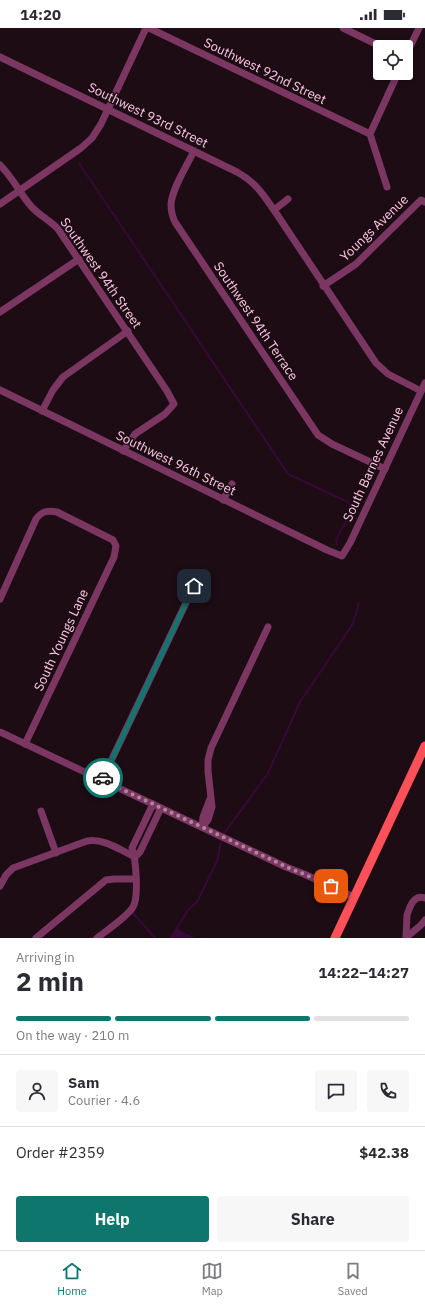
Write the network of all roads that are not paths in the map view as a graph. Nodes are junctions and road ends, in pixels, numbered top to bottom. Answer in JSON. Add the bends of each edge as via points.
{"nodes":[{"id":1,"x":146,"y":28,"type":"edge"},
{"id":2,"x":149,"y":28,"type":"edge"},
{"id":3,"x":344,"y":28,"type":"edge"},
{"id":4,"x":419,"y":28,"type":"edge"},
{"id":5,"x":413,"y":40,"type":"edge"},
{"id":6,"x":373,"y":42,"type":"edge"},
{"id":7,"x":0,"y":57,"type":"edge"},
{"id":8,"x":395,"y":80,"type":"edge"},
{"id":9,"x":107,"y":109,"type":"junction"},
{"id":10,"x":370,"y":134,"type":"junction"},
{"id":11,"x":194,"y":151,"type":"junction"},
{"id":12,"x":0,"y":165,"type":"edge"},
{"id":13,"x":387,"y":187,"type":"dead end"},
{"id":14,"x":20,"y":190,"type":"junction"},
{"id":15,"x":288,"y":199,"type":"dead end"},
{"id":16,"x":423,"y":201,"type":"edge"},
{"id":17,"x":0,"y":204,"type":"edge"},
{"id":18,"x":274,"y":210,"type":"junction"},
{"id":19,"x":79,"y":259,"type":"junction"},
{"id":20,"x":323,"y":286,"type":"junction"},
{"id":21,"x":0,"y":312,"type":"edge"},
{"id":22,"x":128,"y":331,"type":"junction"},
{"id":23,"x":425,"y":383,"type":"edge"},
{"id":24,"x":0,"y":390,"type":"edge"},
{"id":25,"x":421,"y":390,"type":"junction"},
{"id":26,"x":42,"y":411,"type":"junction"},
{"id":27,"x":123,"y":451,"type":"junction"},
{"id":28,"x":385,"y":468,"type":"junction"},
{"id":29,"x":232,"y":484,"type":"dead end"},
{"id":30,"x":223,"y":500,"type":"junction"},
{"id":31,"x":342,"y":556,"type":"joint"},
{"id":32,"x":194,"y":586,"type":"dead end"},
{"id":33,"x":0,"y":599,"type":"edge"},
{"id":34,"x":268,"y":627,"type":"dead end"},
{"id":35,"x":0,"y":732,"type":"edge"},
{"id":36,"x":25,"y":744,"type":"junction"},
{"id":37,"x":425,"y":746,"type":"edge"},
{"id":38,"x":102,"y":780,"type":"junction"},
{"id":39,"x":153,"y":804,"type":"junction"},
{"id":40,"x":161,"y":808,"type":"junction"},
{"id":41,"x":41,"y":811,"type":"dead end"},
{"id":42,"x":202,"y":827,"type":"junction"},
{"id":43,"x":56,"y":853,"type":"junction"},
{"id":44,"x":135,"y":857,"type":"junction"},
{"id":45,"x":136,"y":879,"type":"junction"},
{"id":46,"x":0,"y":886,"type":"edge"},
{"id":47,"x":354,"y":897,"type":"junction"},
{"id":48,"x":425,"y":898,"type":"edge"},
{"id":49,"x":425,"y":920,"type":"edge"},
{"id":50,"x":36,"y":938,"type":"edge"},
{"id":51,"x":97,"y":938,"type":"edge"},
{"id":52,"x":335,"y":938,"type":"edge"},
{"id":53,"x":406,"y":938,"type":"edge"}],
"edges":[{"from":1,"to":9,"type":"street"},
{"from":2,"to":10,"type":"street","name":"Southwest 92nd Street"},
{"from":3,"to":6,"type":"street"},
{"from":4,"to":5,"type":"street"},
{"from":7,"to":9,"type":"street","name":"Southwest 93rd Street"},
{"from":8,"to":10,"type":"street"},
{"from":9,"to":11,"type":"street","name":"Southwest 93rd Street"},
{"from":9,"to":14,"type":"street","via":[[96,133],[88,143]]},
{"from":10,"to":13,"type":"street"},
{"from":11,"to":18,"type":"street","name":"Southwest 93rd Street","via":[[251,181]]},
{"from":11,"to":28,"type":"street","name":"Southwest 94th Terrace","via":[[172,199],[171,212],[175,222],[318,435]]},
{"from":12,"to":14,"type":"street","name":"Southwest 94th Street"},
{"from":14,"to":17,"type":"street"},
{"from":14,"to":19,"type":"street","name":"Southwest 94th Street","via":[[32,207],[54,225]]},
{"from":15,"to":18,"type":"street"},
{"from":16,"to":20,"type":"street","name":"Youngs Avenue","via":[[356,264]]},
{"from":18,"to":20,"type":"street","name":"Southwest 93rd Street"},
{"from":19,"to":21,"type":"street"},
{"from":19,"to":22,"type":"street","name":"Southwest 94th Street"},
{"from":20,"to":25,"type":"street","name":"Southwest 93rd Street","via":[[379,367],[394,378]]},
{"from":22,"to":26,"type":"street","via":[[63,377]]},
{"from":22,"to":27,"type":"street","name":"Southwest 94th Street","via":[[174,404],[135,434]]},
{"from":23,"to":25,"type":"street","name":"South Barnes Avenue"},
{"from":24,"to":26,"type":"street","name":"Southwest 96th Street"},
{"from":25,"to":28,"type":"street","name":"South Barnes Avenue"},
{"from":26,"to":27,"type":"street","name":"Southwest 96th Street"},
{"from":27,"to":30,"type":"street","name":"Southwest 96th Street"},
{"from":28,"to":31,"type":"street","name":"South Barnes Avenue"},
{"from":29,"to":30,"type":"street"},
{"from":30,"to":31,"type":"street","name":"Southwest 96th Street"},
{"from":32,"to":38,"type":"street"},
{"from":33,"to":36,"type":"street","name":"South Youngs Lane","via":[[36,519],[44,512],[57,512],[110,538],[116,546],[114,557]]},
{"from":34,"to":42,"type":"street","via":[[211,748],[208,765],[212,807],[208,820]]},
{"from":35,"to":36,"type":"street"},
{"from":36,"to":38,"type":"street"},
{"from":37,"to":47,"type":"main road"},
{"from":38,"to":39,"type":"street"},
{"from":39,"to":40,"type":"street"},
{"from":39,"to":44,"type":"street","via":[[132,848]]},
{"from":40,"to":42,"type":"street"},
{"from":40,"to":44,"type":"street","via":[[140,852]]},
{"from":41,"to":43,"type":"street"},
{"from":42,"to":47,"type":"street"},
{"from":43,"to":44,"type":"street","via":[[87,841],[97,841]]},
{"from":43,"to":46,"type":"street","via":[[11,870]]},
{"from":44,"to":45,"type":"street"},
{"from":45,"to":50,"type":"street","via":[[106,880]]},
{"from":45,"to":51,"type":"street","via":[[134,906]]},
{"from":47,"to":52,"type":"main road"},
{"from":48,"to":53,"type":"street","via":[[419,897],[414,900],[408,911]]},
{"from":49,"to":53,"type":"street"}]}
